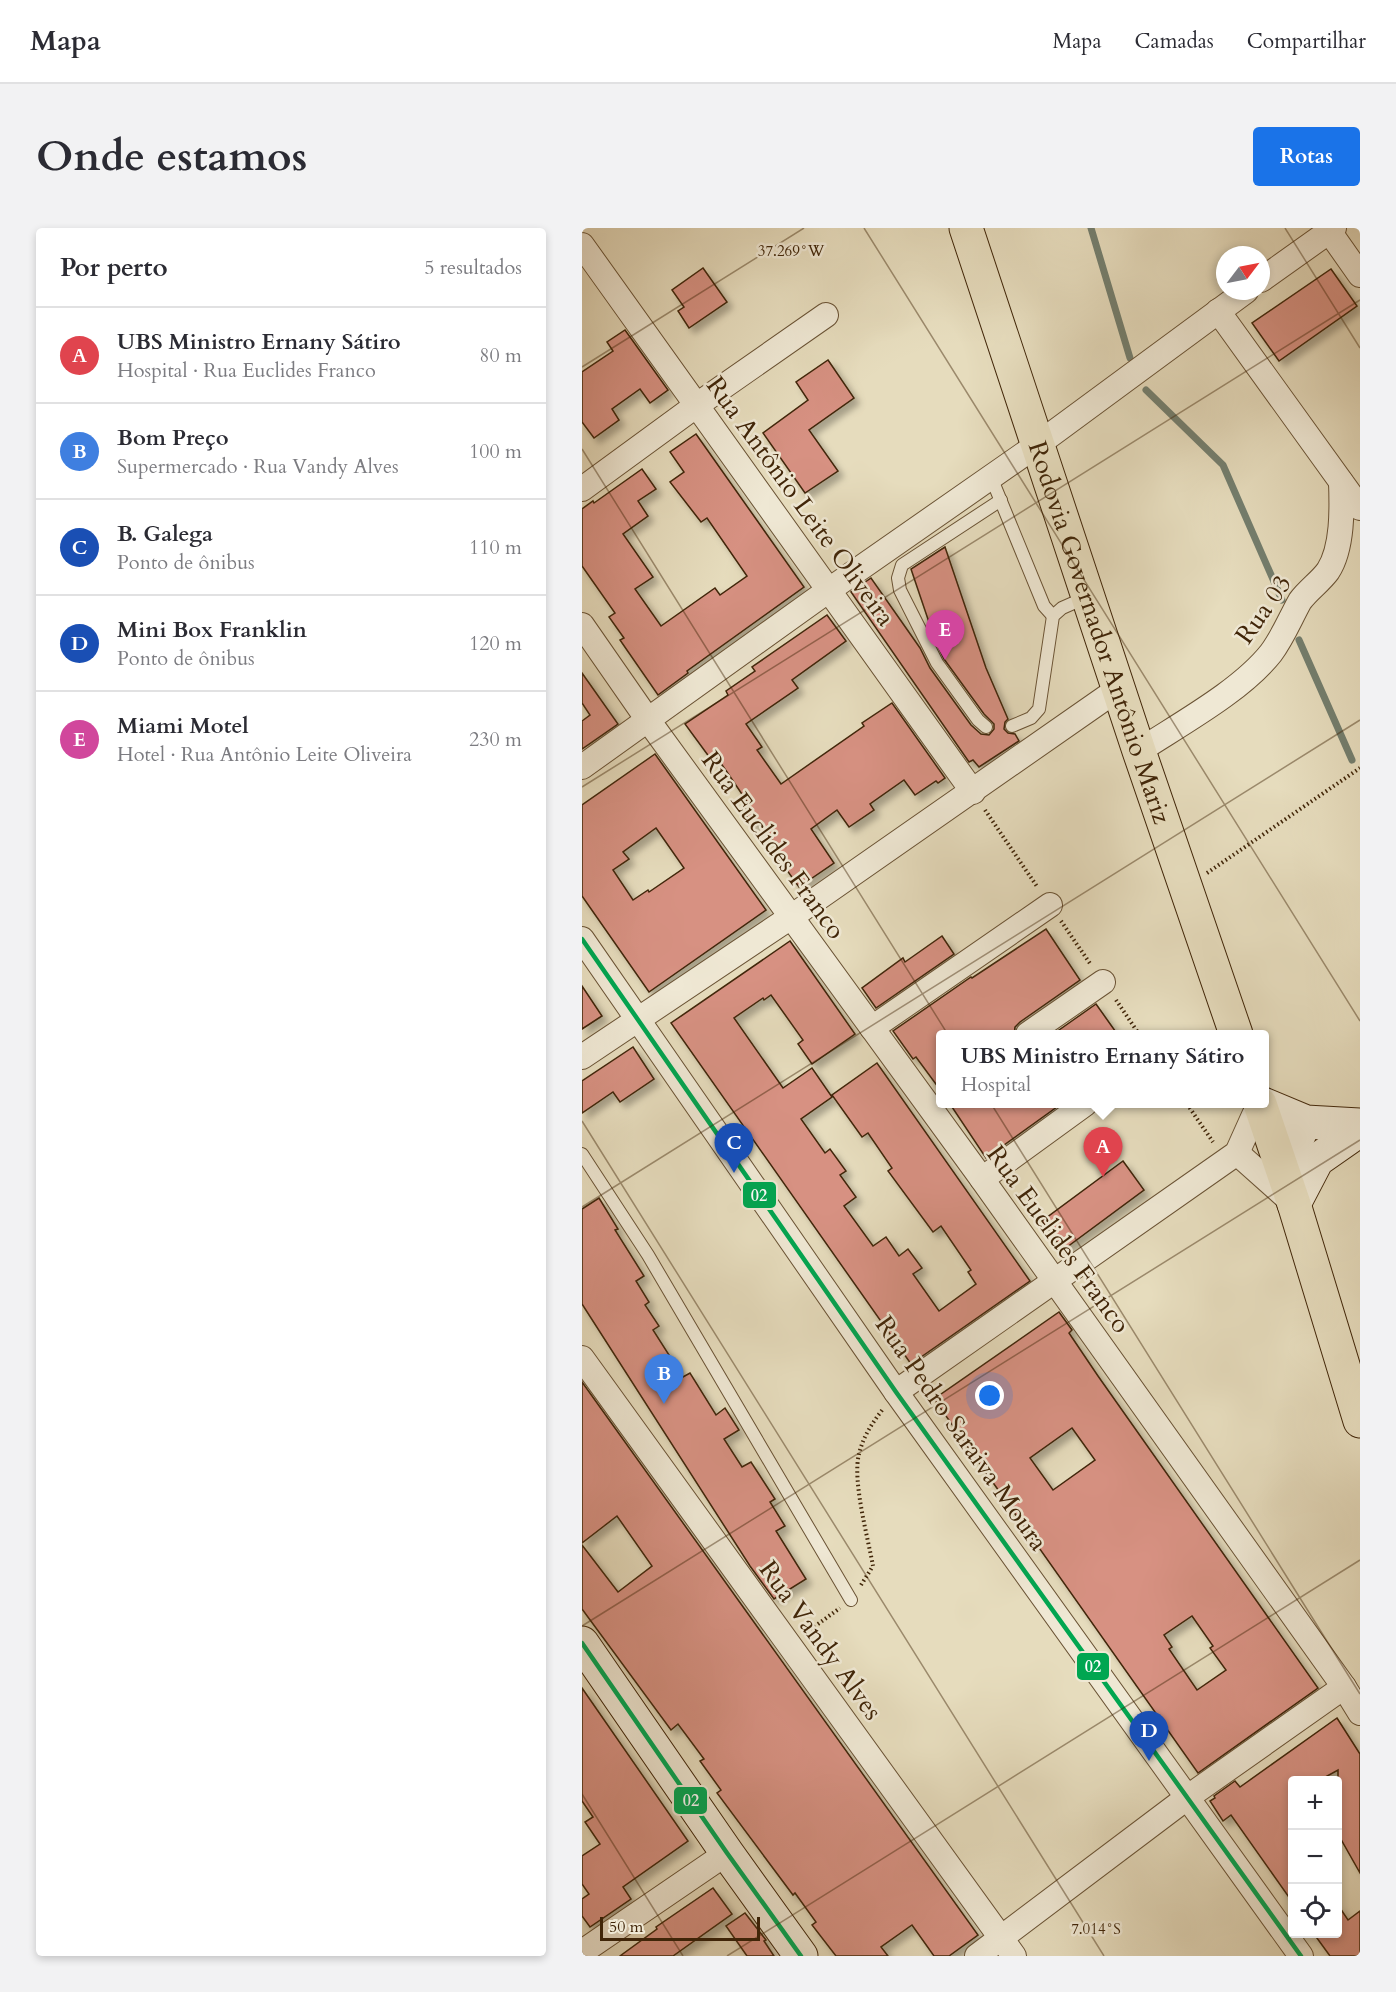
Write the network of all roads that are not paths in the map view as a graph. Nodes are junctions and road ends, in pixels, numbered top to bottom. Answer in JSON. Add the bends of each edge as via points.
{"nodes":[{"id":1,"x":966,"y":228,"type":"edge"},
{"id":2,"x":1331,"y":230,"type":"edge"},
{"id":3,"x":1306,"y":237,"type":"edge"},
{"id":4,"x":582,"y":245,"type":"edge"},
{"id":5,"x":1270,"y":271,"type":"edge"},
{"id":6,"x":1360,"y":275,"type":"edge"},
{"id":7,"x":1234,"y":300,"type":"edge"},
{"id":8,"x":1218,"y":312,"type":"junction"},
{"id":9,"x":826,"y":315,"type":"dead end"},
{"id":10,"x":697,"y":405,"type":"junction"},
{"id":11,"x":1037,"y":445,"type":"junction"},
{"id":12,"x":992,"y":477,"type":"junction"},
{"id":13,"x":1341,"y":482,"type":"junction"},
{"id":14,"x":582,"y":489,"type":"edge"},
{"id":15,"x":1001,"y":500,"type":"junction"},
{"id":16,"x":1360,"y":508,"type":"edge"},
{"id":17,"x":829,"y":590,"type":"junction"},
{"id":18,"x":1088,"y":597,"type":"junction"},
{"id":19,"x":1053,"y":616,"type":"junction"},
{"id":20,"x":582,"y":625,"type":"edge"},
{"id":21,"x":1118,"y":689,"type":"junction"},
{"id":22,"x":648,"y":720,"type":"junction"},
{"id":23,"x":1012,"y":726,"type":"dead end"},
{"id":24,"x":986,"y":727,"type":"dead end"},
{"id":25,"x":1139,"y":751,"type":"junction"},
{"id":26,"x":582,"y":767,"type":"edge"},
{"id":27,"x":973,"y":792,"type":"junction"},
{"id":28,"x":1050,"y":905,"type":"dead end"},
{"id":29,"x":791,"y":917,"type":"junction"},
{"id":30,"x":582,"y":939,"type":"edge"},
{"id":31,"x":1102,"y":982,"type":"dead end"},
{"id":32,"x":638,"y":1020,"type":"junction"},
{"id":33,"x":872,"y":1028,"type":"junction"},
{"id":34,"x":1035,"y":1030,"type":"edge"},
{"id":35,"x":1234,"y":1030,"type":"edge"},
{"id":36,"x":582,"y":1057,"type":"edge"},
{"id":37,"x":934,"y":1100,"type":"edge"},
{"id":38,"x":939,"y":1108,"type":"edge"},
{"id":39,"x":1080,"y":1108,"type":"edge"},
{"id":40,"x":1259,"y":1108,"type":"edge"},
{"id":41,"x":1262,"y":1108,"type":"edge"},
{"id":42,"x":1266,"y":1108,"type":"edge"},
{"id":43,"x":1360,"y":1125,"type":"edge"},
{"id":44,"x":1360,"y":1130,"type":"edge"},
{"id":45,"x":1306,"y":1143,"type":"junction"},
{"id":46,"x":582,"y":1154,"type":"edge"},
{"id":47,"x":1231,"y":1157,"type":"junction"},
{"id":48,"x":982,"y":1179,"type":"junction"},
{"id":49,"x":1294,"y":1204,"type":"junction"},
{"id":50,"x":1055,"y":1281,"type":"junction"},
{"id":51,"x":582,"y":1358,"type":"edge"},
{"id":52,"x":896,"y":1392,"type":"junction"},
{"id":53,"x":1360,"y":1421,"type":"edge"},
{"id":54,"x":851,"y":1600,"type":"road end"},
{"id":55,"x":583,"y":1648,"type":"edge"},
{"id":56,"x":1344,"y":1687,"type":"junction"},
{"id":57,"x":1360,"y":1713,"type":"edge"},
{"id":58,"x":1188,"y":1797,"type":"junction"},
{"id":59,"x":727,"y":1853,"type":"junction"},
{"id":60,"x":1008,"y":1947,"type":"edge"},
{"id":61,"x":582,"y":1952,"type":"edge"},
{"id":62,"x":801,"y":1956,"type":"edge"},
{"id":63,"x":977,"y":1956,"type":"edge"},
{"id":64,"x":1301,"y":1956,"type":"edge"}],
"edges":[{"from":1,"to":11,"type":"highway","name":"Rodovia Governador Antônio Mariz"},
{"from":2,"to":3,"type":"street"},
{"from":2,"to":6,"type":"street"},
{"from":3,"to":5,"type":"street"},
{"from":4,"to":10,"type":"street","name":"Rua Antônio Leite Oliveira"},
{"from":7,"to":8,"type":"street"},
{"from":8,"to":11,"type":"street"},
{"from":8,"to":13,"type":"street"},
{"from":9,"to":10,"type":"street"},
{"from":10,"to":14,"type":"street"},
{"from":10,"to":17,"type":"street","name":"Rua Antônio Leite Oliveira"},
{"from":11,"to":12,"type":"street"},
{"from":11,"to":18,"type":"highway","name":"Rodovia Governador Antônio Mariz"},
{"from":12,"to":15,"type":"lane"},
{"from":12,"to":17,"type":"street"},
{"from":13,"to":16,"type":"street"},
{"from":13,"to":25,"type":"street","name":"Rua 03","via":[[1342,510],[1334,561],[1302,599],[1269,656],[1226,693]]},
{"from":15,"to":19,"type":"lane","via":[[1044,606]]},
{"from":15,"to":24,"type":"lane","via":[[902,565],[898,578],[900,590],[937,663]]},
{"from":17,"to":22,"type":"street"},
{"from":17,"to":27,"type":"street","name":"Rua Antônio Leite Oliveira"},
{"from":18,"to":19,"type":"lane"},
{"from":18,"to":21,"type":"highway","name":"Rodovia Governador Antônio Mariz"},
{"from":19,"to":23,"type":"lane","via":[[1039,709],[1031,718]]},
{"from":20,"to":22,"type":"street","name":"Rua Euclides Franco"},
{"from":21,"to":25,"type":"highway","name":"Rodovia Governador Antônio Mariz"},
{"from":21,"to":27,"type":"street"},
{"from":22,"to":26,"type":"street"},
{"from":22,"to":29,"type":"street","name":"Rua Euclides Franco"},
{"from":25,"to":35,"type":"highway","name":"Rodovia Governador Antônio Mariz"},
{"from":27,"to":29,"type":"street"},
{"from":28,"to":33,"type":"street"},
{"from":29,"to":32,"type":"street"},
{"from":29,"to":33,"type":"street","name":"Rua Euclides Franco"},
{"from":30,"to":32,"type":"street","name":"Rua Pedro Saraiva Moura"},
{"from":31,"to":34,"type":"street"},
{"from":32,"to":36,"type":"street"},
{"from":32,"to":52,"type":"street","name":"Rua Pedro Saraiva Moura"},
{"from":33,"to":37,"type":"street","name":"Rua Euclides Franco"},
{"from":38,"to":48,"type":"street","name":"Rua Euclides Franco"},
{"from":39,"to":48,"type":"street"},
{"from":40,"to":47,"type":"street"},
{"from":41,"to":49,"type":"highway"},
{"from":42,"to":45,"type":"main road"},
{"from":43,"to":45,"type":"main road"},
{"from":44,"to":45,"type":"main road"},
{"from":45,"to":49,"type":"main road"},
{"from":46,"to":54,"type":"lane","via":[[648,1255]]},
{"from":47,"to":49,"type":"street"},
{"from":47,"to":50,"type":"street"},
{"from":48,"to":50,"type":"street","name":"Rua Euclides Franco"},
{"from":49,"to":53,"type":"highway"},
{"from":50,"to":52,"type":"street"},
{"from":50,"to":56,"type":"street","name":"Rua Euclides Franco"},
{"from":51,"to":60,"type":"street","name":"Rua Vandy Alves"},
{"from":52,"to":58,"type":"street","name":"Rua Pedro Saraiva Moura"},
{"from":55,"to":59,"type":"main road"},
{"from":56,"to":57,"type":"street","name":"Rua Euclides Franco"},
{"from":56,"to":58,"type":"street"},
{"from":58,"to":60,"type":"street"},
{"from":58,"to":64,"type":"street","name":"Rua Pedro Saraiva Moura"},
{"from":59,"to":61,"type":"street"},
{"from":59,"to":62,"type":"main road"},
{"from":60,"to":63,"type":"street"}]}
